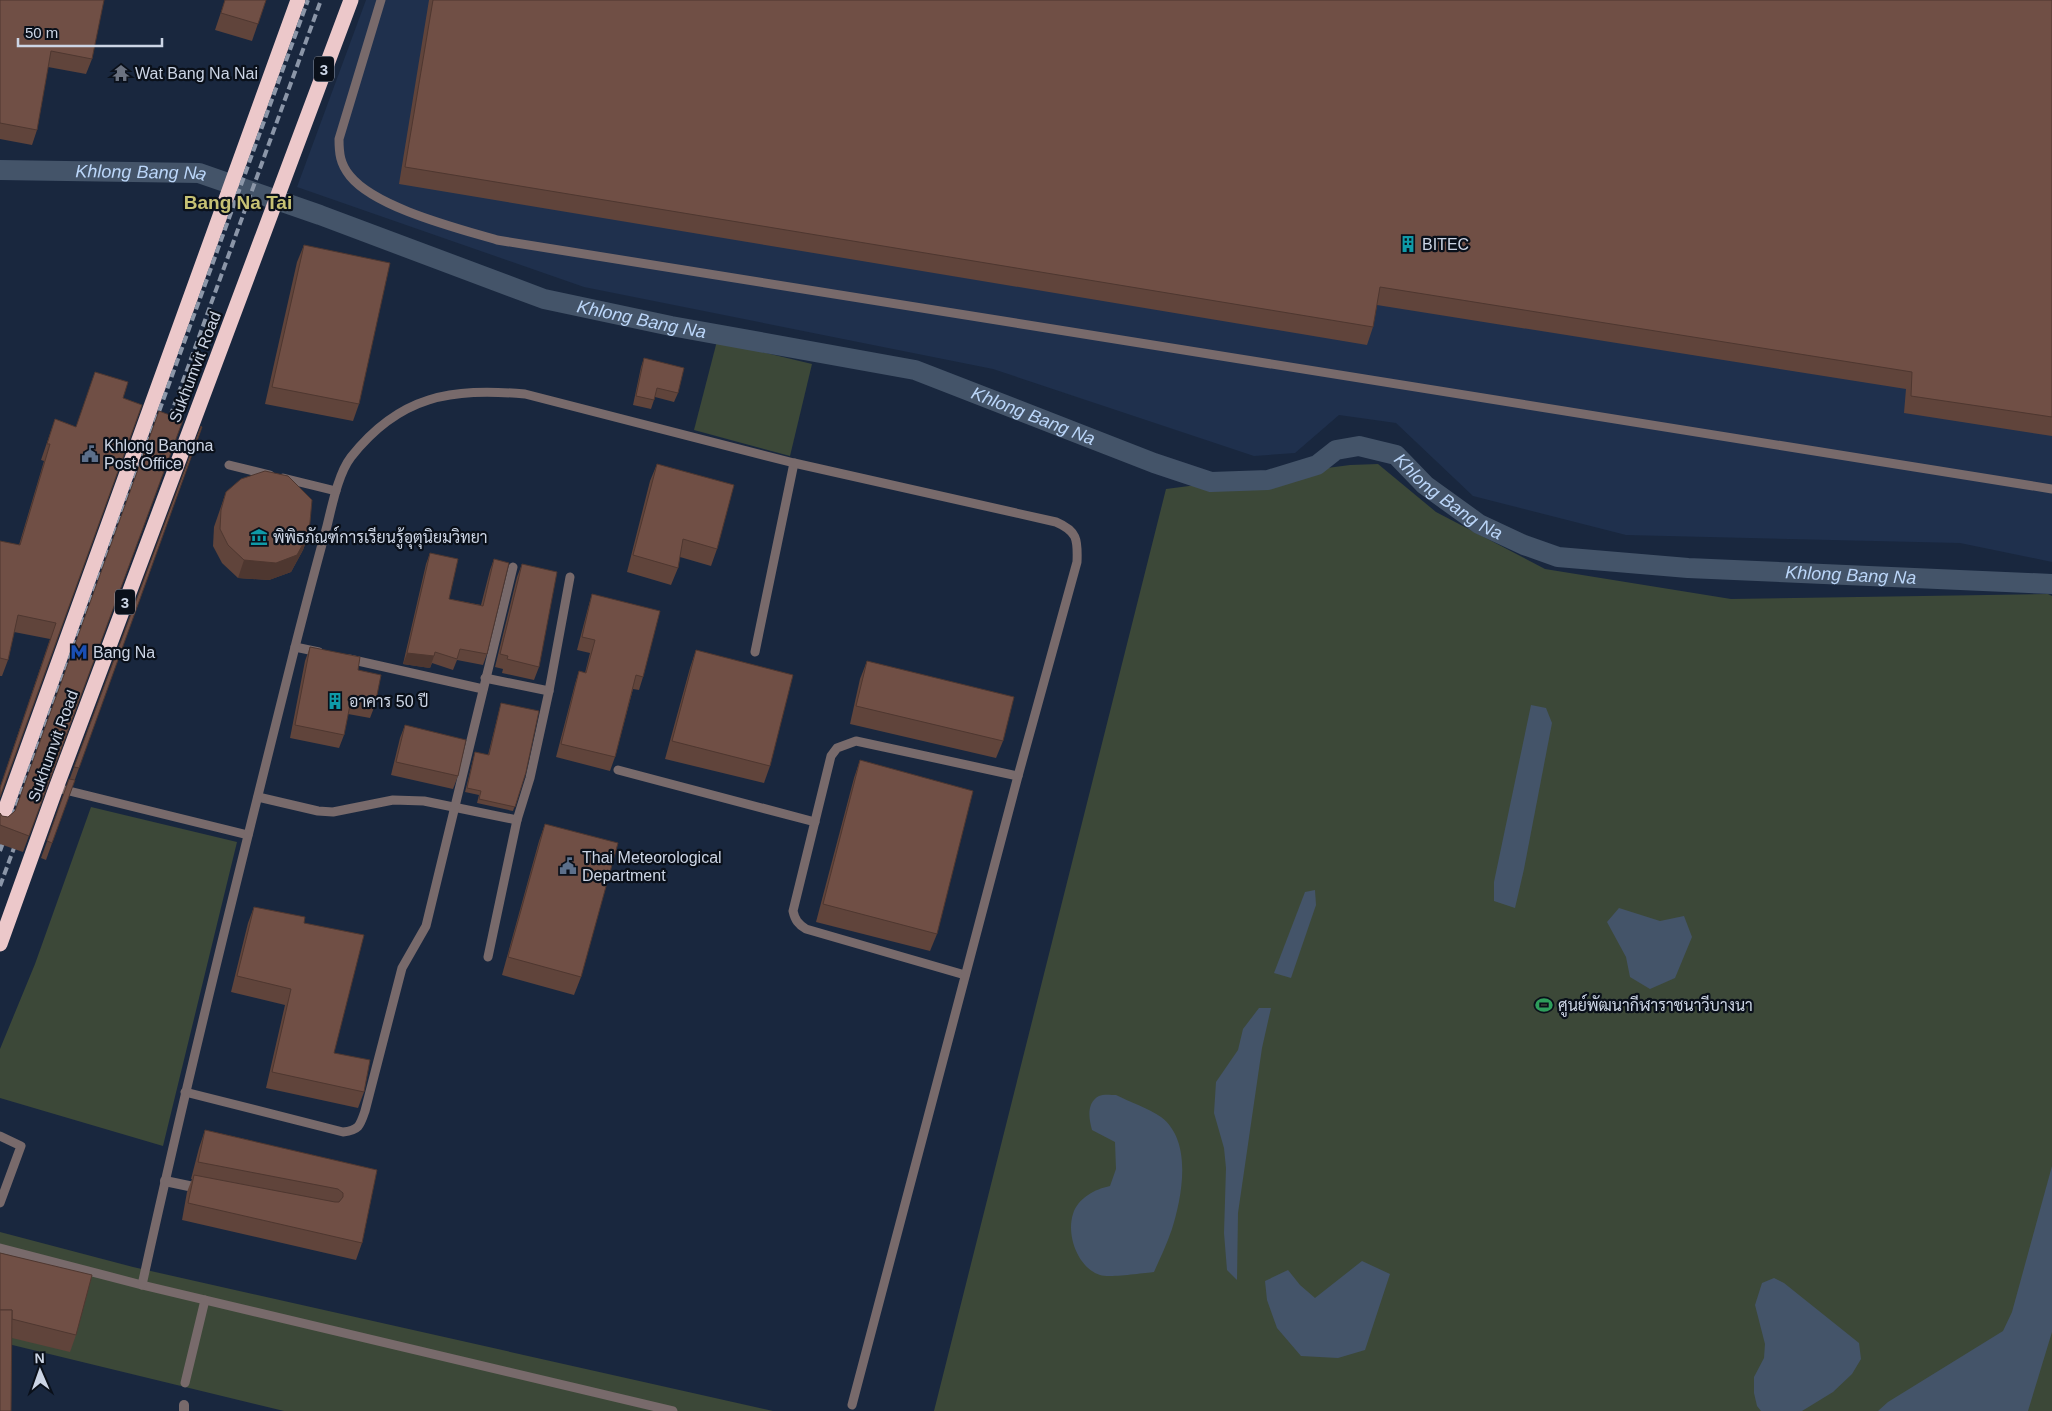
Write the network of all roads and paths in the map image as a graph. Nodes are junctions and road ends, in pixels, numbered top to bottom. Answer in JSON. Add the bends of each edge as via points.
{"nodes":[{"id":1,"x":298,"y":0,"type":"edge"},
{"id":2,"x":351,"y":0,"type":"edge"},
{"id":3,"x":381,"y":0,"type":"edge"},
{"id":4,"x":794,"y":463,"type":"junction"},
{"id":5,"x":229,"y":465,"type":"dead end"},
{"id":6,"x":2052,"y":489,"type":"edge"},
{"id":7,"x":336,"y":491,"type":"junction"},
{"id":8,"x":513,"y":567,"type":"dead end"},
{"id":9,"x":570,"y":577,"type":"dead end"},
{"id":10,"x":295,"y":647,"type":"junction"},
{"id":11,"x":755,"y":652,"type":"dead end"},
{"id":12,"x":485,"y":678,"type":"junction"},
{"id":13,"x":483,"y":689,"type":"junction"},
{"id":14,"x":549,"y":691,"type":"junction"},
{"id":15,"x":618,"y":770,"type":"dead end"},
{"id":16,"x":1018,"y":776,"type":"junction"},
{"id":17,"x":56,"y":788,"type":"junction"},
{"id":18,"x":258,"y":797,"type":"junction"},
{"id":19,"x":455,"y":808,"type":"junction"},
{"id":20,"x":517,"y":820,"type":"junction"},
{"id":21,"x":816,"y":822,"type":"junction"},
{"id":22,"x":0,"y":824,"type":"edge"},
{"id":23,"x":248,"y":835,"type":"junction"},
{"id":24,"x":0,"y":944,"type":"edge"},
{"id":25,"x":488,"y":957,"type":"dead end"},
{"id":26,"x":965,"y":975,"type":"junction"},
{"id":27,"x":185,"y":1092,"type":"junction"},
{"id":28,"x":0,"y":1136,"type":"edge"},
{"id":29,"x":165,"y":1181,"type":"junction"},
{"id":30,"x":213,"y":1191,"type":"edge"},
{"id":31,"x":0,"y":1203,"type":"edge"},
{"id":32,"x":0,"y":1248,"type":"edge"},
{"id":33,"x":142,"y":1285,"type":"junction"},
{"id":34,"x":205,"y":1300,"type":"junction"},
{"id":35,"x":186,"y":1383,"type":"dead end"},
{"id":36,"x":852,"y":1405,"type":"dead end"},
{"id":37,"x":672,"y":1411,"type":"edge"}],
"edges":[{"from":1,"to":22,"type":"highway","name":"Sukhumvit Road"},
{"from":2,"to":17,"type":"highway","name":"Sukhumvit Road","number":"3"},
{"from":3,"to":6,"type":"lane","via":[[340,139],[339,154],[350,176],[381,199],[431,221],[497,240]]},
{"from":4,"to":7,"type":"lane","via":[[525,394],[471,392],[431,398],[406,408],[378,429],[349,459]]},
{"from":4,"to":11,"type":"lane"},
{"from":4,"to":16,"type":"lane","via":[[1056,522],[1070,528],[1078,546],[1077,562]]},
{"from":5,"to":7,"type":"lane"},
{"from":7,"to":10,"type":"lane"},
{"from":8,"to":12,"type":"lane"},
{"from":9,"to":14,"type":"lane"},
{"from":10,"to":13,"type":"lane"},
{"from":10,"to":18,"type":"lane"},
{"from":12,"to":13,"type":"lane"},
{"from":12,"to":14,"type":"lane"},
{"from":13,"to":19,"type":"lane"},
{"from":14,"to":20,"type":"lane","via":[[530,778]]},
{"from":15,"to":21,"type":"lane"},
{"from":16,"to":21,"type":"lane","via":[[856,741],[846,743],[832,756]]},
{"from":16,"to":26,"type":"lane"},
{"from":17,"to":23,"type":"lane"},
{"from":17,"to":24,"type":"highway","name":"Sukhumvit Road","number":"3"},
{"from":18,"to":19,"type":"lane","via":[[333,812],[393,800],[424,801]]},
{"from":18,"to":23,"type":"lane"},
{"from":19,"to":20,"type":"lane"},
{"from":19,"to":27,"type":"lane","via":[[426,926],[402,968],[360,1124],[354,1130],[343,1132]]},
{"from":20,"to":25,"type":"lane"},
{"from":21,"to":26,"type":"lane","via":[[794,911],[794,918],[799,924],[806,929]]},
{"from":23,"to":27,"type":"lane"},
{"from":26,"to":36,"type":"lane"},
{"from":27,"to":29,"type":"lane"},
{"from":28,"to":31,"type":"lane","via":[[21,1146]]},
{"from":29,"to":30,"type":"street"},
{"from":29,"to":33,"type":"lane"},
{"from":32,"to":33,"type":"lane"},
{"from":33,"to":34,"type":"lane"},
{"from":34,"to":35,"type":"lane"},
{"from":34,"to":37,"type":"lane"}]}
